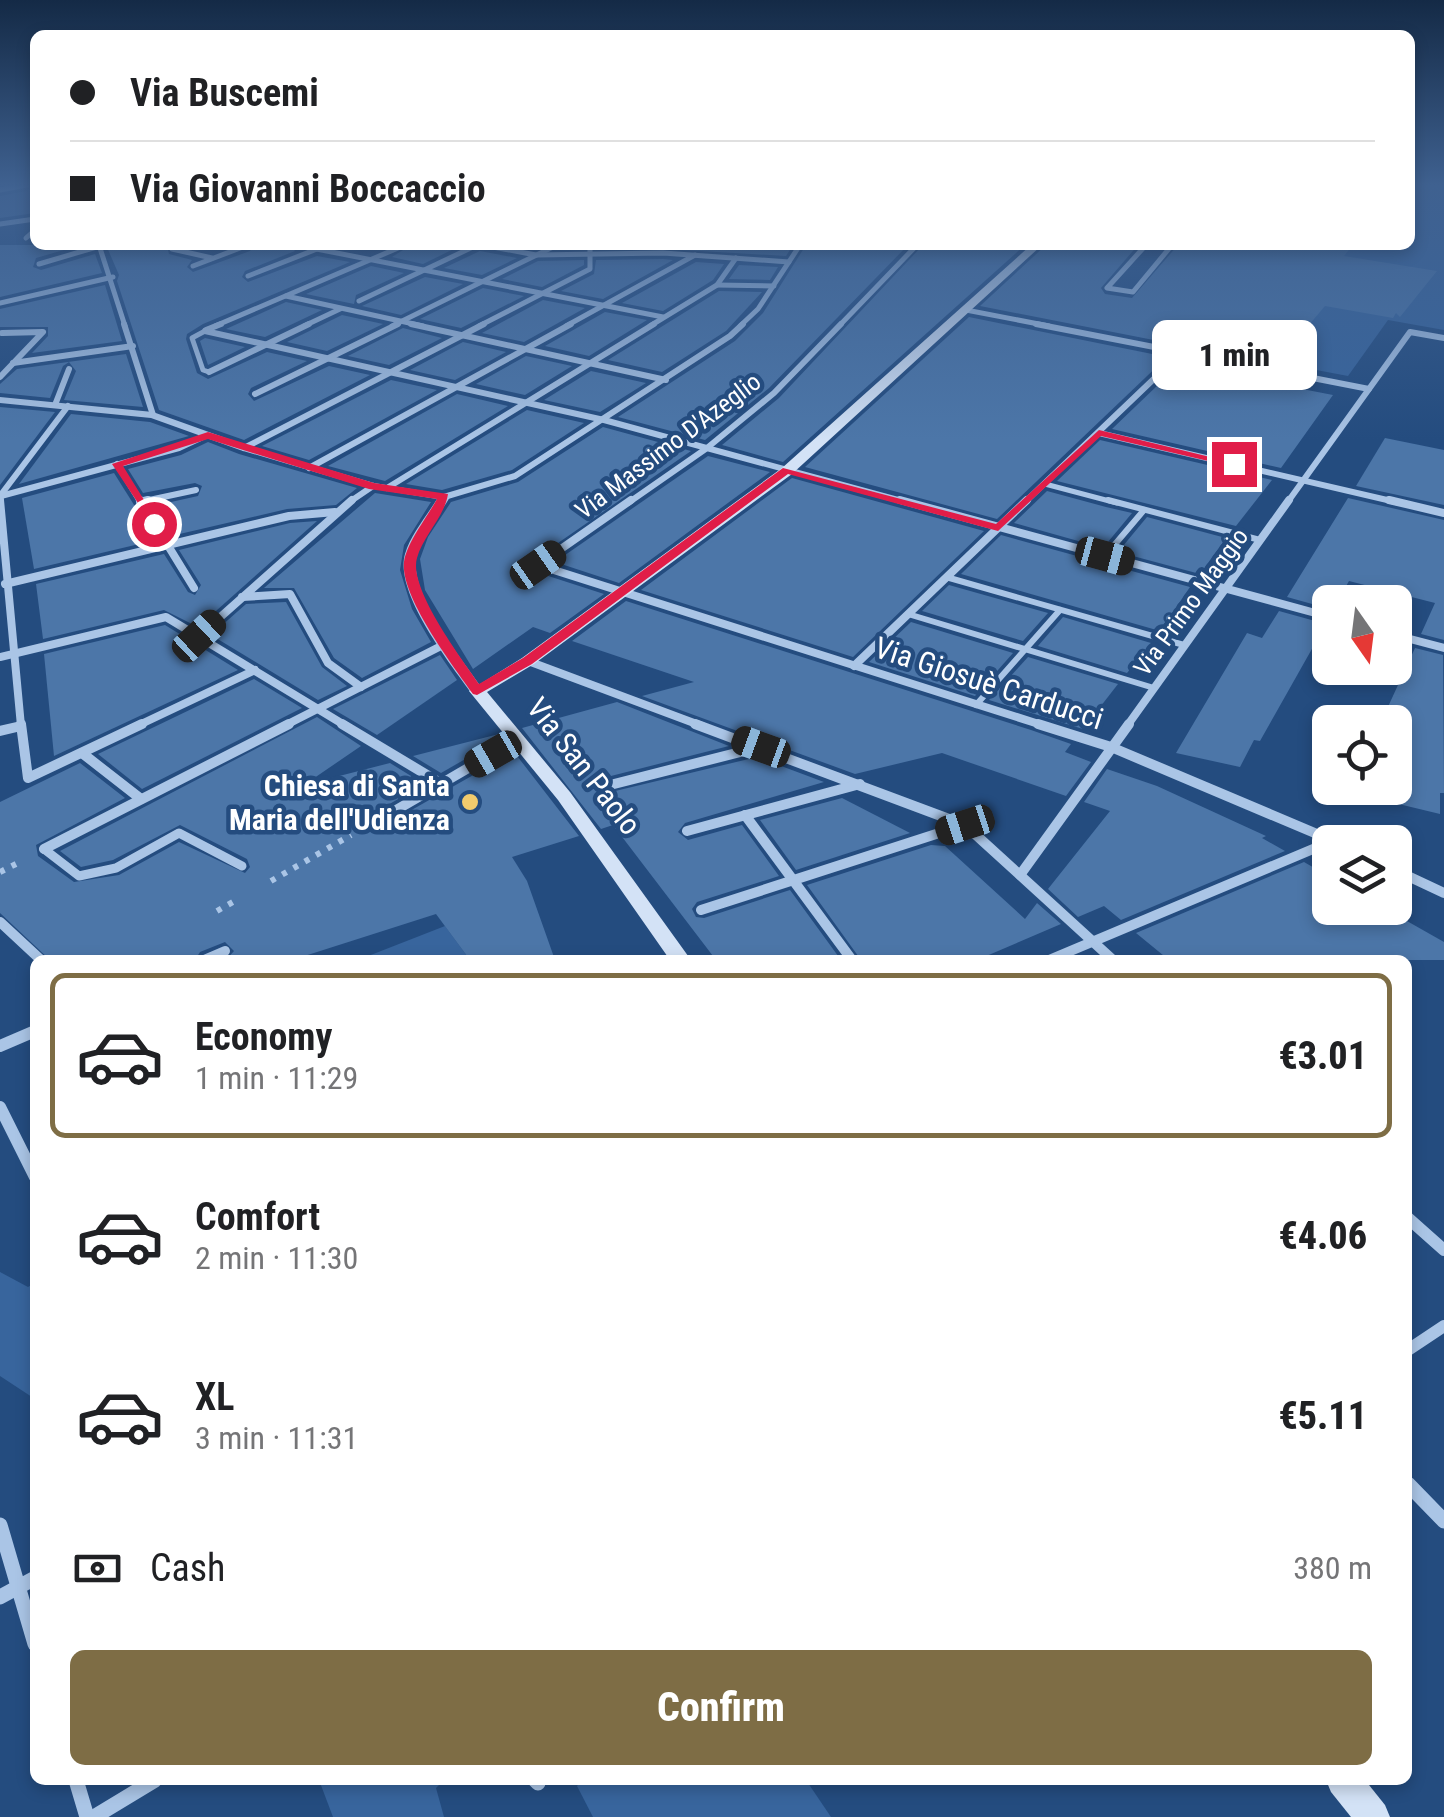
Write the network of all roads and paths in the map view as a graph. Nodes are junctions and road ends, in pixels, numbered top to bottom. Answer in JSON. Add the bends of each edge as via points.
{"nodes":[{"id":1,"x":109,"y":270,"type":"edge"},
{"id":2,"x":264,"y":270,"type":"edge"},
{"id":3,"x":348,"y":270,"type":"edge"},
{"id":4,"x":424,"y":270,"type":"joint"},
{"id":5,"x":504,"y":270,"type":"edge"},
{"id":6,"x":588,"y":270,"type":"edge"},
{"id":7,"x":670,"y":270,"type":"edge"},
{"id":8,"x":728,"y":270,"type":"edge"},
{"id":9,"x":784,"y":270,"type":"edge"},
{"id":10,"x":893,"y":270,"type":"edge"},
{"id":11,"x":1010,"y":270,"type":"edge"},
{"id":12,"x":1123,"y":270,"type":"edge"},
{"id":13,"x":1151,"y":270,"type":"edge"},
{"id":14,"x":248,"y":276,"type":"dead end"},
{"id":15,"x":112,"y":277,"type":"junction"},
{"id":16,"x":481,"y":282,"type":"junction"},
{"id":17,"x":717,"y":285,"type":"junction"},
{"id":18,"x":774,"y":286,"type":"junction"},
{"id":19,"x":542,"y":294,"type":"junction"},
{"id":20,"x":286,"y":296,"type":"junction"},
{"id":21,"x":359,"y":300,"type":"dead end"},
{"id":22,"x":0,"y":303,"type":"edge"},
{"id":23,"x":604,"y":306,"type":"junction"},
{"id":24,"x":341,"y":308,"type":"junction"},
{"id":25,"x":966,"y":310,"type":"junction"},
{"id":26,"x":664,"y":317,"type":"junction"},
{"id":27,"x":400,"y":322,"type":"junction"},
{"id":28,"x":205,"y":330,"type":"junction"},
{"id":29,"x":2,"y":332,"type":"edge"},
{"id":30,"x":463,"y":336,"type":"junction"},
{"id":31,"x":1444,"y":338,"type":"edge"},
{"id":32,"x":266,"y":344,"type":"junction"},
{"id":33,"x":132,"y":346,"type":"junction"},
{"id":34,"x":524,"y":349,"type":"junction"},
{"id":35,"x":1182,"y":352,"type":"junction"},
{"id":36,"x":326,"y":358,"type":"junction"},
{"id":37,"x":14,"y":362,"type":"junction"},
{"id":38,"x":589,"y":364,"type":"junction"},
{"id":39,"x":69,"y":369,"type":"dead end"},
{"id":40,"x":208,"y":372,"type":"joint"},
{"id":41,"x":391,"y":373,"type":"junction"},
{"id":42,"x":0,"y":377,"type":"edge"},
{"id":43,"x":666,"y":380,"type":"junction"},
{"id":44,"x":454,"y":388,"type":"junction"},
{"id":45,"x":1369,"y":389,"type":"junction"},
{"id":46,"x":255,"y":394,"type":"dead end"},
{"id":47,"x":0,"y":401,"type":"edge"},
{"id":48,"x":524,"y":404,"type":"junction"},
{"id":49,"x":62,"y":406,"type":"junction"},
{"id":50,"x":153,"y":416,"type":"junction"},
{"id":51,"x":604,"y":420,"type":"junction"},
{"id":52,"x":1099,"y":433,"type":"junction"},
{"id":53,"x":208,"y":435,"type":"junction"},
{"id":54,"x":244,"y":448,"type":"junction"},
{"id":55,"x":707,"y":448,"type":"junction"},
{"id":56,"x":117,"y":464,"type":"junction"},
{"id":57,"x":309,"y":468,"type":"junction"},
{"id":58,"x":787,"y":470,"type":"junction"},
{"id":59,"x":1302,"y":480,"type":"junction"},
{"id":60,"x":1045,"y":484,"type":"junction"},
{"id":61,"x":380,"y":487,"type":"junction"},
{"id":62,"x":196,"y":490,"type":"dead end"},
{"id":63,"x":0,"y":496,"type":"edge"},
{"id":64,"x":444,"y":496,"type":"junction"},
{"id":65,"x":140,"y":502,"type":"junction"},
{"id":66,"x":1144,"y":510,"type":"junction"},
{"id":67,"x":336,"y":512,"type":"junction"},
{"id":68,"x":1444,"y":513,"type":"edge"},
{"id":69,"x":998,"y":528,"type":"junction"},
{"id":70,"x":1260,"y":540,"type":"junction"},
{"id":71,"x":168,"y":546,"type":"junction"},
{"id":72,"x":1105,"y":556,"type":"junction"},
{"id":73,"x":946,"y":578,"type":"junction"},
{"id":74,"x":3,"y":584,"type":"edge"},
{"id":75,"x":194,"y":588,"type":"dead end"},
{"id":76,"x":1225,"y":589,"type":"junction"},
{"id":77,"x":620,"y":592,"type":"junction"},
{"id":78,"x":241,"y":598,"type":"junction"},
{"id":79,"x":1060,"y":610,"type":"junction"},
{"id":80,"x":1312,"y":612,"type":"edge"},
{"id":81,"x":908,"y":614,"type":"junction"},
{"id":82,"x":199,"y":636,"type":"junction"},
{"id":83,"x":1412,"y":640,"type":"edge"},
{"id":84,"x":445,"y":644,"type":"junction"},
{"id":85,"x":1184,"y":645,"type":"junction"},
{"id":86,"x":1444,"y":648,"type":"edge"},
{"id":87,"x":1025,"y":649,"type":"junction"},
{"id":88,"x":12,"y":654,"type":"junction"},
{"id":89,"x":0,"y":657,"type":"edge"},
{"id":90,"x":528,"y":661,"type":"junction"},
{"id":91,"x":854,"y":666,"type":"junction"},
{"id":92,"x":255,"y":670,"type":"junction"},
{"id":93,"x":360,"y":687,"type":"junction"},
{"id":94,"x":1154,"y":688,"type":"junction"},
{"id":95,"x":477,"y":691,"type":"junction"},
{"id":96,"x":976,"y":705,"type":"junction"},
{"id":97,"x":319,"y":709,"type":"junction"},
{"id":98,"x":21,"y":726,"type":"junction"},
{"id":99,"x":0,"y":731,"type":"edge"},
{"id":100,"x":518,"y":739,"type":"junction"},
{"id":101,"x":761,"y":747,"type":"junction"},
{"id":102,"x":1111,"y":747,"type":"junction"},
{"id":103,"x":82,"y":753,"type":"junction"},
{"id":104,"x":442,"y":784,"type":"junction"},
{"id":105,"x":614,"y":784,"type":"dead end"},
{"id":106,"x":861,"y":784,"type":"junction"},
{"id":107,"x":141,"y":800,"type":"junction"},
{"id":108,"x":746,"y":815,"type":"junction"},
{"id":109,"x":379,"y":820,"type":"joint"},
{"id":110,"x":965,"y":825,"type":"junction"},
{"id":111,"x":688,"y":831,"type":"dead end"},
{"id":112,"x":1312,"y":833,"type":"edge"},
{"id":113,"x":44,"y":849,"type":"joint"},
{"id":114,"x":1312,"y":851,"type":"edge"},
{"id":115,"x":242,"y":866,"type":"dead end"},
{"id":116,"x":1020,"y":875,"type":"junction"},
{"id":117,"x":1412,"y":878,"type":"edge"},
{"id":118,"x":793,"y":880,"type":"junction"},
{"id":119,"x":257,"y":888,"type":"dead end"},
{"id":120,"x":1444,"y":893,"type":"edge"},
{"id":121,"x":244,"y":896,"type":"dead end"},
{"id":122,"x":701,"y":910,"type":"dead end"},
{"id":123,"x":217,"y":911,"type":"dead end"},
{"id":124,"x":0,"y":922,"type":"edge"},
{"id":125,"x":1092,"y":942,"type":"junction"},
{"id":126,"x":225,"y":951,"type":"dead end"},
{"id":127,"x":36,"y":955,"type":"edge"},
{"id":128,"x":216,"y":955,"type":"edge"},
{"id":129,"x":678,"y":955,"type":"edge"},
{"id":130,"x":848,"y":955,"type":"edge"},
{"id":131,"x":1060,"y":955,"type":"edge"},
{"id":132,"x":1107,"y":955,"type":"edge"},
{"id":133,"x":30,"y":1034,"type":"edge"},
{"id":134,"x":0,"y":1046,"type":"edge"},
{"id":135,"x":0,"y":1107,"type":"edge"},
{"id":136,"x":30,"y":1167,"type":"edge"},
{"id":137,"x":1412,"y":1222,"type":"edge"},
{"id":138,"x":1444,"y":1250,"type":"edge"},
{"id":139,"x":1444,"y":1326,"type":"edge"},
{"id":140,"x":1412,"y":1347,"type":"edge"},
{"id":141,"x":1412,"y":1488,"type":"edge"},
{"id":142,"x":1444,"y":1520,"type":"edge"},
{"id":143,"x":0,"y":1525,"type":"edge"},
{"id":144,"x":30,"y":1581,"type":"edge"},
{"id":145,"x":18,"y":1587,"type":"junction"},
{"id":146,"x":0,"y":1596,"type":"edge"},
{"id":147,"x":30,"y":1627,"type":"edge"},
{"id":148,"x":78,"y":1785,"type":"edge"},
{"id":149,"x":145,"y":1785,"type":"edge"},
{"id":150,"x":1347,"y":1785,"type":"edge"},
{"id":151,"x":91,"y":1817,"type":"edge"},
{"id":152,"x":1373,"y":1817,"type":"edge"}],
"edges":[{"from":1,"to":15,"type":"street"},
{"from":2,"to":14,"type":"street"},
{"from":3,"to":20,"type":"street"},
{"from":4,"to":16,"type":"street"},
{"from":4,"to":21,"type":"street"},
{"from":5,"to":16,"type":"street"},
{"from":6,"to":19,"type":"street"},
{"from":7,"to":23,"type":"street"},
{"from":8,"to":17,"type":"street"},
{"from":9,"to":18,"type":"street"},
{"from":10,"to":55,"type":"street","name":"Via Massimo D'Azeglio","via":[[774,394]]},
{"from":11,"to":25,"type":"main road"},
{"from":12,"to":13,"type":"street","via":[[1106,288],[1132,292]]},
{"from":15,"to":22,"type":"street"},
{"from":15,"to":33,"type":"street"},
{"from":16,"to":19,"type":"street"},
{"from":16,"to":27,"type":"street"},
{"from":17,"to":18,"type":"street"},
{"from":17,"to":26,"type":"street"},
{"from":18,"to":43,"type":"street","via":[[730,336]]},
{"from":19,"to":23,"type":"street"},
{"from":19,"to":30,"type":"street"},
{"from":20,"to":24,"type":"street"},
{"from":20,"to":28,"type":"street"},
{"from":23,"to":26,"type":"street"},
{"from":23,"to":34,"type":"street"},
{"from":24,"to":27,"type":"street"},
{"from":24,"to":32,"type":"street"},
{"from":25,"to":35,"type":"street"},
{"from":25,"to":58,"type":"main road"},
{"from":26,"to":38,"type":"street"},
{"from":27,"to":30,"type":"street"},
{"from":27,"to":36,"type":"street"},
{"from":28,"to":32,"type":"street"},
{"from":28,"to":40,"type":"street","via":[[192,338]]},
{"from":29,"to":37,"type":"street","via":[[42,332]]},
{"from":30,"to":34,"type":"street"},
{"from":30,"to":41,"type":"street"},
{"from":31,"to":45,"type":"street","name":"Via Primo Maggio","via":[[1410,332]]},
{"from":32,"to":36,"type":"street"},
{"from":32,"to":40,"type":"street"},
{"from":33,"to":37,"type":"street"},
{"from":33,"to":50,"type":"street"},
{"from":34,"to":38,"type":"street"},
{"from":34,"to":44,"type":"street"},
{"from":35,"to":45,"type":"street"},
{"from":35,"to":52,"type":"street"},
{"from":36,"to":41,"type":"street"},
{"from":36,"to":46,"type":"street"},
{"from":37,"to":42,"type":"street"},
{"from":38,"to":43,"type":"street"},
{"from":38,"to":48,"type":"street"},
{"from":39,"to":49,"type":"street"},
{"from":41,"to":44,"type":"street"},
{"from":41,"to":54,"type":"street"},
{"from":43,"to":51,"type":"street"},
{"from":44,"to":48,"type":"street"},
{"from":44,"to":57,"type":"street"},
{"from":45,"to":59,"type":"street","name":"Via Primo Maggio"},
{"from":47,"to":49,"type":"street"},
{"from":48,"to":51,"type":"street"},
{"from":48,"to":61,"type":"street"},
{"from":49,"to":50,"type":"street"},
{"from":49,"to":63,"type":"street"},
{"from":50,"to":53,"type":"street"},
{"from":51,"to":55,"type":"street"},
{"from":51,"to":64,"type":"street","via":[[514,476]]},
{"from":52,"to":59,"type":"street"},
{"from":52,"to":60,"type":"street"},
{"from":53,"to":54,"type":"street"},
{"from":53,"to":56,"type":"street"},
{"from":54,"to":57,"type":"street"},
{"from":55,"to":58,"type":"street"},
{"from":55,"to":77,"type":"street","name":"Via Massimo D'Azeglio","via":[[538,565]]},
{"from":56,"to":63,"type":"street"},
{"from":56,"to":65,"type":"street"},
{"from":57,"to":61,"type":"street"},
{"from":58,"to":69,"type":"street"},
{"from":58,"to":77,"type":"main road"},
{"from":59,"to":68,"type":"street"},
{"from":59,"to":70,"type":"street","name":"Via Primo Maggio"},
{"from":60,"to":66,"type":"lane"},
{"from":60,"to":69,"type":"street"},
{"from":61,"to":64,"type":"street"},
{"from":61,"to":67,"type":"street"},
{"from":62,"to":65,"type":"street"},
{"from":63,"to":74,"type":"street"},
{"from":64,"to":84,"type":"street","name":"Via San Paolo","via":[[410,560],[412,582]]},
{"from":65,"to":71,"type":"street"},
{"from":66,"to":70,"type":"lane"},
{"from":66,"to":72,"type":"street"},
{"from":67,"to":71,"type":"street","via":[[289,516]]},
{"from":67,"to":78,"type":"street"},
{"from":69,"to":72,"type":"street"},
{"from":69,"to":73,"type":"street"},
{"from":70,"to":76,"type":"street","name":"Via Primo Maggio"},
{"from":71,"to":74,"type":"street"},
{"from":71,"to":75,"type":"street"},
{"from":72,"to":76,"type":"street"},
{"from":73,"to":79,"type":"lane"},
{"from":73,"to":81,"type":"street"},
{"from":74,"to":88,"type":"street"},
{"from":76,"to":80,"type":"street"},
{"from":76,"to":85,"type":"street","name":"Via Primo Maggio"},
{"from":77,"to":90,"type":"main road"},
{"from":77,"to":91,"type":"street","name":"Via Giosuè Carducci"},
{"from":78,"to":82,"type":"street"},
{"from":78,"to":93,"type":"street","via":[[290,594],[328,663]]},
{"from":79,"to":85,"type":"lane"},
{"from":79,"to":87,"type":"lane"},
{"from":81,"to":87,"type":"lane"},
{"from":81,"to":91,"type":"street"},
{"from":82,"to":88,"type":"street","via":[[166,617]]},
{"from":82,"to":92,"type":"street"},
{"from":83,"to":86,"type":"street"},
{"from":84,"to":93,"type":"street"},
{"from":84,"to":95,"type":"street","name":"Via San Paolo"},
{"from":85,"to":94,"type":"street","name":"Via Primo Maggio"},
{"from":87,"to":94,"type":"lane"},
{"from":87,"to":96,"type":"lane"},
{"from":88,"to":89,"type":"street"},
{"from":88,"to":98,"type":"street"},
{"from":90,"to":95,"type":"main road"},
{"from":90,"to":101,"type":"street"},
{"from":91,"to":96,"type":"street","name":"Via Giosuè Carducci"},
{"from":92,"to":97,"type":"street"},
{"from":92,"to":103,"type":"street"},
{"from":93,"to":97,"type":"street"},
{"from":94,"to":102,"type":"street","name":"Via Primo Maggio"},
{"from":95,"to":100,"type":"main road","name":"Via San Paolo"},
{"from":96,"to":102,"type":"street","name":"Via Giosuè Carducci"},
{"from":97,"to":104,"type":"street"},
{"from":97,"to":107,"type":"street"},
{"from":98,"to":99,"type":"street"},
{"from":98,"to":103,"type":"street","via":[[28,778]]},
{"from":100,"to":104,"type":"street"},
{"from":100,"to":129,"type":"main road","name":"Via San Paolo"},
{"from":101,"to":105,"type":"street"},
{"from":101,"to":106,"type":"street"},
{"from":102,"to":112,"type":"street","name":"Via Giosuè Carducci"},
{"from":102,"to":116,"type":"street","name":"Via Primo Maggio"},
{"from":103,"to":107,"type":"street"},
{"from":104,"to":109,"type":"street"},
{"from":106,"to":108,"type":"street"},
{"from":106,"to":110,"type":"street"},
{"from":107,"to":113,"type":"street"},
{"from":108,"to":111,"type":"street"},
{"from":108,"to":118,"type":"street"},
{"from":109,"to":119,"type":"path"},
{"from":110,"to":116,"type":"street"},
{"from":110,"to":118,"type":"street"},
{"from":113,"to":115,"type":"street","via":[[79,876],[99,874],[179,833]]},
{"from":114,"to":125,"type":"street"},
{"from":116,"to":125,"type":"street"},
{"from":117,"to":120,"type":"street"},
{"from":118,"to":122,"type":"street"},
{"from":118,"to":130,"type":"street"},
{"from":121,"to":123,"type":"path"},
{"from":124,"to":127,"type":"street"},
{"from":125,"to":131,"type":"street"},
{"from":125,"to":132,"type":"street"},
{"from":126,"to":128,"type":"street"},
{"from":133,"to":134,"type":"street"},
{"from":135,"to":136,"type":"street"},
{"from":137,"to":138,"type":"street"},
{"from":139,"to":140,"type":"street"},
{"from":141,"to":142,"type":"street"},
{"from":143,"to":145,"type":"street"},
{"from":144,"to":145,"type":"street"},
{"from":145,"to":146,"type":"street"},
{"from":145,"to":147,"type":"street"},
{"from":148,"to":151,"type":"street"},
{"from":149,"to":151,"type":"street"},
{"from":150,"to":152,"type":"main road"}]}
